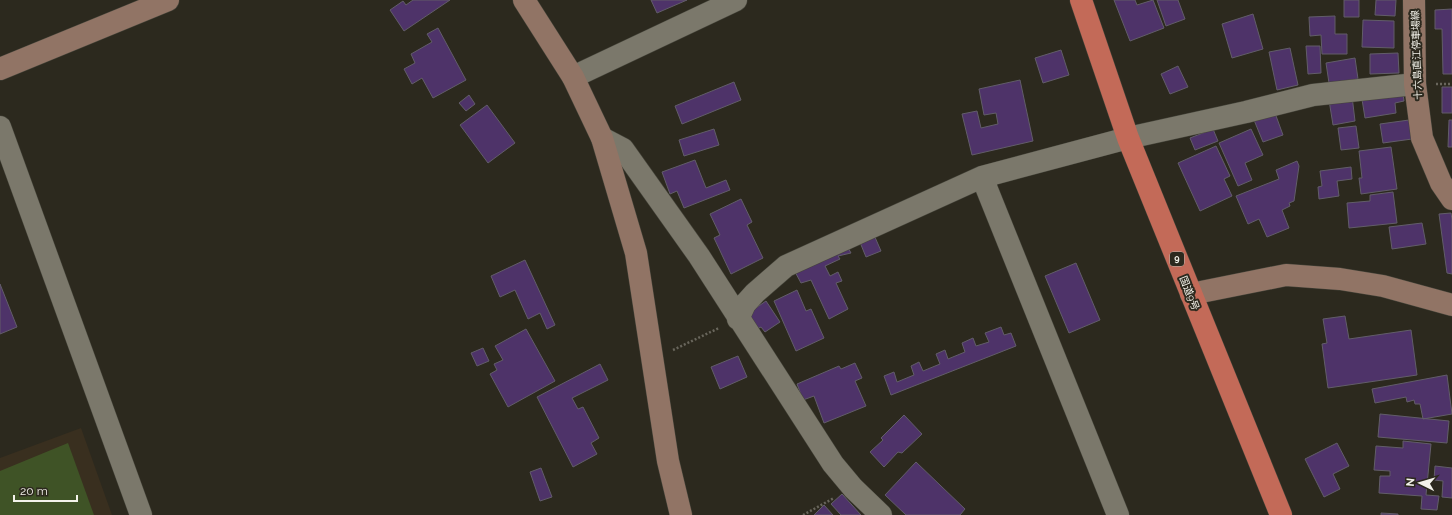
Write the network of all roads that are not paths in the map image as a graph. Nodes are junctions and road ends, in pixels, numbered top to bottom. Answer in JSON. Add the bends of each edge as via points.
{"nodes":[{"id":1,"x":168,"y":0,"type":"edge"},
{"id":2,"x":524,"y":0,"type":"edge"},
{"id":3,"x":736,"y":0,"type":"edge"},
{"id":4,"x":1081,"y":0,"type":"edge"},
{"id":5,"x":1414,"y":0,"type":"edge"},
{"id":6,"x":0,"y":69,"type":"edge"},
{"id":7,"x":573,"y":77,"type":"junction"},
{"id":8,"x":1415,"y":84,"type":"junction"},
{"id":9,"x":0,"y":127,"type":"edge"},
{"id":10,"x":602,"y":138,"type":"junction"},
{"id":11,"x":1128,"y":138,"type":"junction"},
{"id":12,"x":982,"y":177,"type":"junction"},
{"id":13,"x":1452,"y":199,"type":"edge"},
{"id":14,"x":1191,"y":294,"type":"junction"},
{"id":15,"x":1452,"y":305,"type":"edge"},
{"id":16,"x":738,"y":319,"type":"junction"},
{"id":17,"x":141,"y":515,"type":"edge"},
{"id":18,"x":681,"y":515,"type":"edge"},
{"id":19,"x":880,"y":515,"type":"edge"},
{"id":20,"x":1118,"y":515,"type":"edge"},
{"id":21,"x":1281,"y":515,"type":"edge"}],
"edges":[{"from":1,"to":6,"type":"street"},
{"from":2,"to":7,"type":"street"},
{"from":3,"to":7,"type":"street"},
{"from":4,"to":11,"type":"highway","name":"国道9号","number":"9"},
{"from":5,"to":8,"type":"street","name":"十六島直江停車場線"},
{"from":7,"to":10,"type":"street"},
{"from":8,"to":11,"type":"street","via":[[1313,95]]},
{"from":8,"to":13,"type":"street","name":"十六島直江停車場線","via":[[1422,138]]},
{"from":9,"to":17,"type":"street"},
{"from":10,"to":16,"type":"street","via":[[623,149],[699,256]]},
{"from":10,"to":18,"type":"street","via":[[636,253],[668,461]]},
{"from":11,"to":12,"type":"street"},
{"from":11,"to":14,"type":"highway","name":"国道9号","number":"9"},
{"from":12,"to":16,"type":"street","via":[[786,266],[745,304]]},
{"from":12,"to":20,"type":"street"},
{"from":14,"to":15,"type":"street","via":[[1286,276],[1340,279],[1383,286]]},
{"from":14,"to":21,"type":"highway","name":"国道9号","number":"9"},
{"from":16,"to":19,"type":"street","via":[[833,464]]}]}
